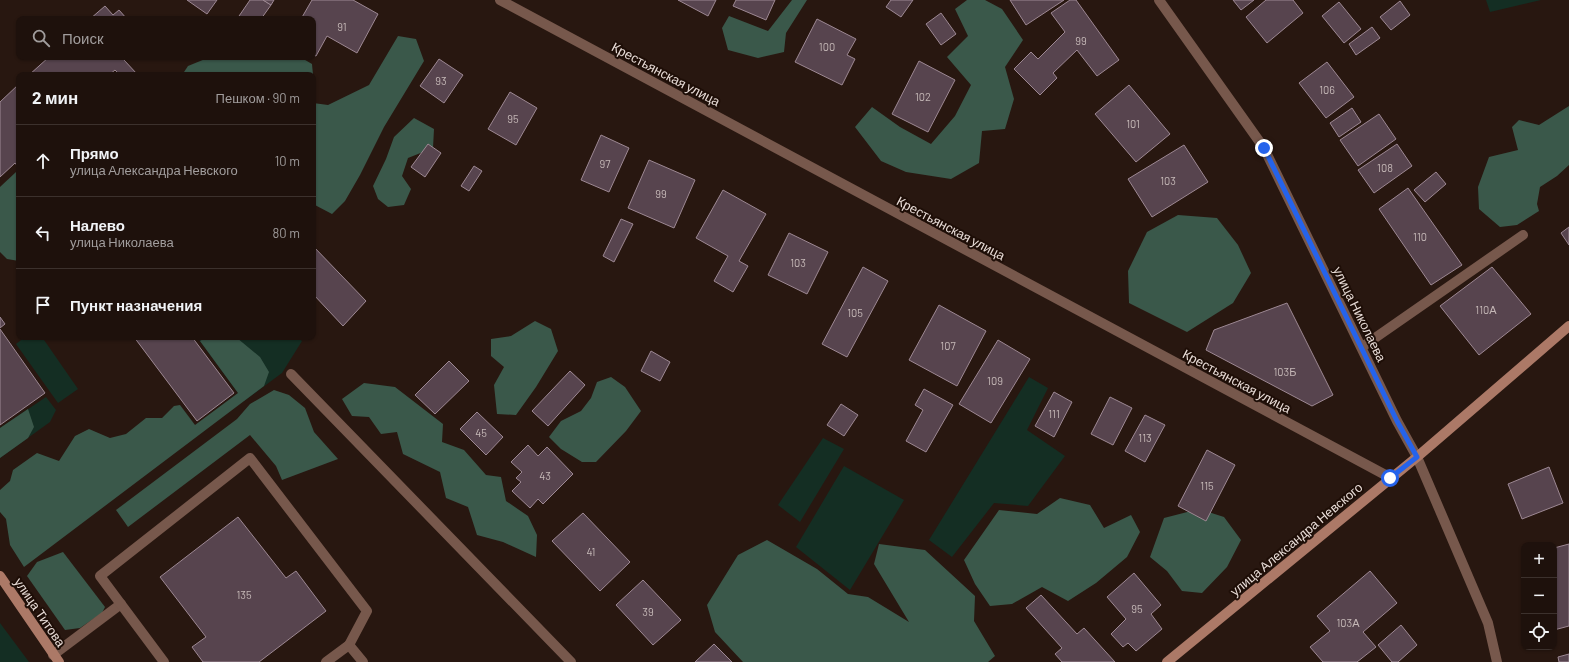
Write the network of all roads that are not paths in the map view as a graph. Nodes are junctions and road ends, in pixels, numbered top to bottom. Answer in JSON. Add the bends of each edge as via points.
{"nodes":[{"id":1,"x":500,"y":0,"type":"edge"},
{"id":2,"x":1159,"y":0,"type":"edge"},
{"id":3,"x":1523,"y":235,"type":"dead end"},
{"id":4,"x":1569,"y":326,"type":"edge"},
{"id":5,"x":1362,"y":347,"type":"junction"},
{"id":6,"x":291,"y":374,"type":"dead end"},
{"id":7,"x":1417,"y":457,"type":"junction"},
{"id":8,"x":1390,"y":478,"type":"junction"},
{"id":9,"x":0,"y":576,"type":"edge"},
{"id":10,"x":121,"y":604,"type":"junction"},
{"id":11,"x":348,"y":645,"type":"junction"},
{"id":12,"x":56,"y":658,"type":"edge"},
{"id":13,"x":164,"y":662,"type":"edge"},
{"id":14,"x":326,"y":662,"type":"edge"},
{"id":15,"x":363,"y":662,"type":"edge"},
{"id":16,"x":571,"y":662,"type":"edge"},
{"id":17,"x":1167,"y":662,"type":"edge"},
{"id":18,"x":1497,"y":662,"type":"edge"}],
"edges":[{"from":1,"to":8,"type":"street","name":"Крестьянская улица"},
{"from":2,"to":5,"type":"street","name":"улица Николаева","via":[[1264,148]]},
{"from":3,"to":5,"type":"street"},
{"from":4,"to":7,"type":"main road","name":"улица Александра Невского"},
{"from":5,"to":7,"type":"street","name":"улица Николаева"},
{"from":6,"to":16,"type":"street"},
{"from":7,"to":8,"type":"main road","name":"улица Александра Невского"},
{"from":7,"to":18,"type":"street","name":"улица Николаева","via":[[1488,623]]},
{"from":8,"to":17,"type":"main road","name":"улица Александра Невского"},
{"from":9,"to":12,"type":"main road","name":"улица Титова"},
{"from":10,"to":11,"type":"street","via":[[100,576],[250,458],[367,611]]},
{"from":10,"to":12,"type":"street"},
{"from":10,"to":13,"type":"street"},
{"from":11,"to":14,"type":"street"},
{"from":11,"to":15,"type":"street"}]}
